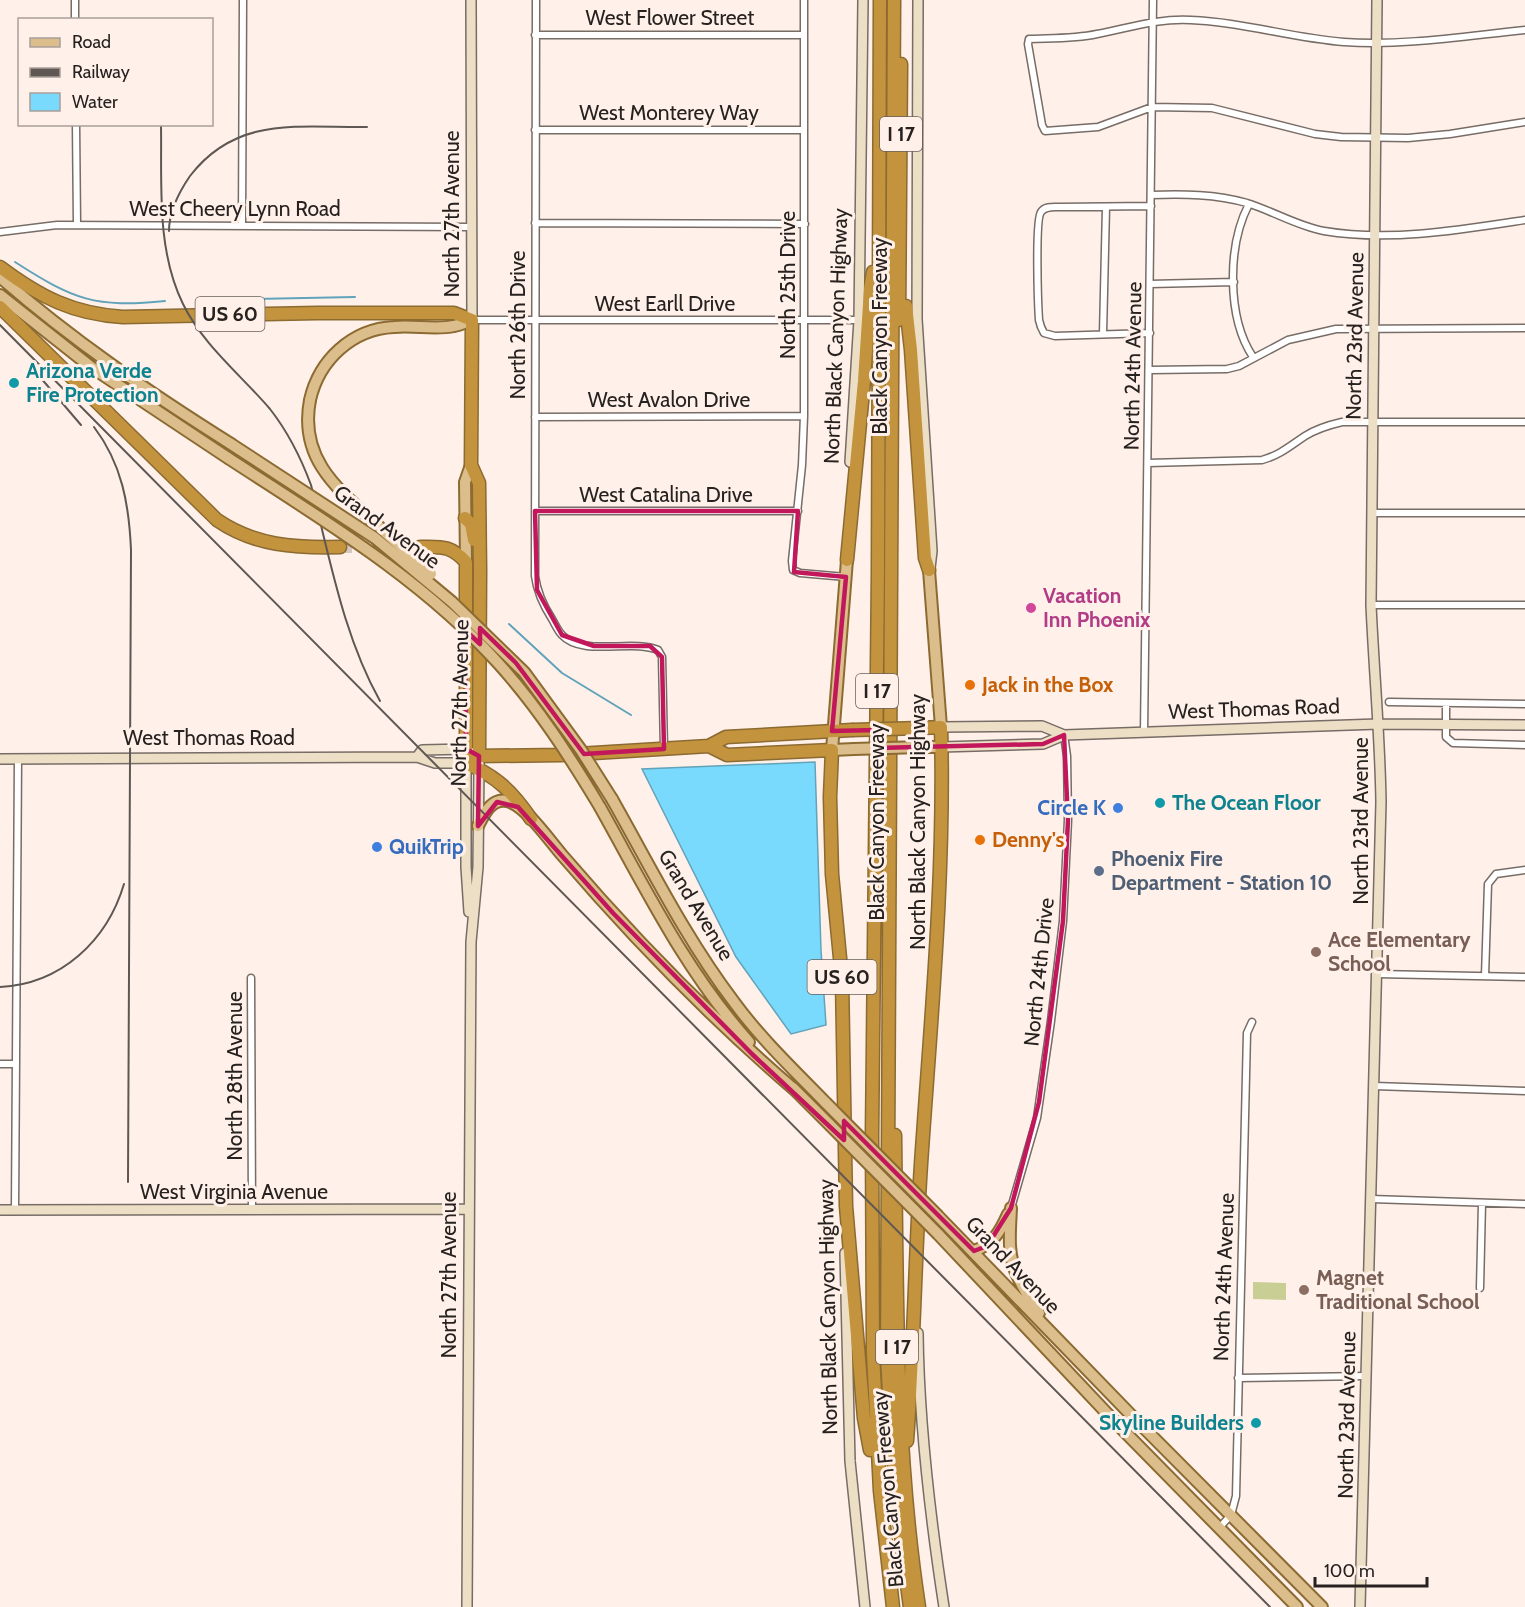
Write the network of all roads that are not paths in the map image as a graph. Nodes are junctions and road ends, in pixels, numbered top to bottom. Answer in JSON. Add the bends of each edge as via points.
{"nodes":[{"id":1,"x":75,"y":0,"type":"edge"},
{"id":2,"x":243,"y":0,"type":"edge"},
{"id":3,"x":471,"y":0,"type":"edge"},
{"id":4,"x":536,"y":0,"type":"edge"},
{"id":5,"x":804,"y":0,"type":"edge"},
{"id":6,"x":863,"y":0,"type":"edge"},
{"id":7,"x":880,"y":0,"type":"edge"},
{"id":8,"x":894,"y":0,"type":"edge"},
{"id":9,"x":902,"y":0,"type":"edge"},
{"id":10,"x":918,"y":0,"type":"edge"},
{"id":11,"x":1153,"y":0,"type":"edge"},
{"id":12,"x":1377,"y":0,"type":"edge"},
{"id":13,"x":75,"y":18,"type":"edge"},
{"id":14,"x":1153,"y":21,"type":"junction"},
{"id":15,"x":1525,"y":30,"type":"edge"},
{"id":16,"x":535,"y":35,"type":"junction"},
{"id":17,"x":804,"y":35,"type":"junction"},
{"id":18,"x":1377,"y":43,"type":"junction"},
{"id":19,"x":1152,"y":107,"type":"junction"},
{"id":20,"x":1525,"y":122,"type":"edge"},
{"id":21,"x":76,"y":126,"type":"edge"},
{"id":22,"x":535,"y":130,"type":"junction"},
{"id":23,"x":804,"y":130,"type":"junction"},
{"id":24,"x":1376,"y":137,"type":"junction"},
{"id":25,"x":1151,"y":195,"type":"junction"},
{"id":26,"x":1249,"y":204,"type":"junction"},
{"id":27,"x":1151,"y":206,"type":"junction"},
{"id":28,"x":1106,"y":207,"type":"junction"},
{"id":29,"x":1525,"y":220,"type":"edge"},
{"id":30,"x":535,"y":223,"type":"junction"},
{"id":31,"x":242,"y":224,"type":"junction"},
{"id":32,"x":805,"y":224,"type":"junction"},
{"id":33,"x":77,"y":225,"type":"junction"},
{"id":34,"x":471,"y":227,"type":"junction"},
{"id":35,"x":0,"y":232,"type":"edge"},
{"id":36,"x":1374,"y":234,"type":"junction"},
{"id":37,"x":879,"y":247,"type":"junction"},
{"id":38,"x":0,"y":267,"type":"edge"},
{"id":39,"x":900,"y":268,"type":"junction"},
{"id":40,"x":0,"y":278,"type":"edge"},
{"id":41,"x":1234,"y":282,"type":"junction"},
{"id":42,"x":1150,"y":284,"type":"junction"},
{"id":43,"x":0,"y":295,"type":"edge"},
{"id":44,"x":0,"y":307,"type":"edge"},
{"id":45,"x":472,"y":320,"type":"junction"},
{"id":46,"x":535,"y":320,"type":"junction"},
{"id":47,"x":859,"y":320,"type":"junction"},
{"id":48,"x":804,"y":321,"type":"junction"},
{"id":49,"x":1374,"y":328,"type":"junction"},
{"id":50,"x":1525,"y":328,"type":"edge"},
{"id":51,"x":1150,"y":333,"type":"junction"},
{"id":52,"x":1103,"y":334,"type":"junction"},
{"id":53,"x":1253,"y":357,"type":"junction"},
{"id":54,"x":1150,"y":370,"type":"junction"},
{"id":55,"x":804,"y":416,"type":"junction"},
{"id":56,"x":535,"y":417,"type":"junction"},
{"id":57,"x":1372,"y":421,"type":"junction"},
{"id":58,"x":1525,"y":422,"type":"edge"},
{"id":59,"x":1149,"y":463,"type":"junction"},
{"id":60,"x":471,"y":465,"type":"junction"},
{"id":61,"x":535,"y":511,"type":"junction"},
{"id":62,"x":798,"y":511,"type":"junction"},
{"id":63,"x":1371,"y":513,"type":"junction"},
{"id":64,"x":1525,"y":513,"type":"edge"},
{"id":65,"x":465,"y":518,"type":"junction"},
{"id":66,"x":340,"y":547,"type":"tunnel mouth"},
{"id":67,"x":420,"y":547,"type":"tunnel mouth"},
{"id":68,"x":847,"y":560,"type":"junction"},
{"id":69,"x":466,"y":562,"type":"junction"},
{"id":70,"x":480,"y":570,"type":"junction"},
{"id":71,"x":929,"y":570,"type":"junction"},
{"id":72,"x":846,"y":577,"type":"junction"},
{"id":73,"x":1371,"y":605,"type":"junction"},
{"id":74,"x":1525,"y":605,"type":"edge"},
{"id":75,"x":516,"y":663,"type":"junction"},
{"id":76,"x":1389,"y":702,"type":"dead end"},
{"id":77,"x":1446,"y":703,"type":"junction"},
{"id":78,"x":1525,"y":704,"type":"edge"},
{"id":79,"x":1378,"y":724,"type":"junction"},
{"id":80,"x":1446,"y":724,"type":"junction"},
{"id":81,"x":1525,"y":725,"type":"edge"},
{"id":82,"x":941,"y":727,"type":"junction"},
{"id":83,"x":832,"y":731,"type":"junction"},
{"id":84,"x":1144,"y":733,"type":"junction"},
{"id":85,"x":1064,"y":735,"type":"junction"},
{"id":86,"x":1525,"y":745,"type":"edge"},
{"id":87,"x":709,"y":746,"type":"junction"},
{"id":88,"x":941,"y":747,"type":"junction"},
{"id":89,"x":466,"y":749,"type":"junction"},
{"id":90,"x":664,"y":749,"type":"junction"},
{"id":91,"x":832,"y":750,"type":"junction"},
{"id":92,"x":417,"y":757,"type":"junction"},
{"id":93,"x":18,"y":758,"type":"junction"},
{"id":94,"x":0,"y":759,"type":"edge"},
{"id":95,"x":466,"y":763,"type":"junction"},
{"id":96,"x":479,"y":763,"type":"junction"},
{"id":97,"x":531,"y":819,"type":"junction"},
{"id":98,"x":478,"y":826,"type":"junction"},
{"id":99,"x":1525,"y":870,"type":"edge"},
{"id":100,"x":471,"y":942,"type":"junction"},
{"id":101,"x":1377,"y":974,"type":"junction"},
{"id":102,"x":1485,"y":976,"type":"junction"},
{"id":103,"x":1525,"y":977,"type":"edge"},
{"id":104,"x":251,"y":978,"type":"dead end"},
{"id":105,"x":1252,"y":1022,"type":"dead end"},
{"id":106,"x":0,"y":1064,"type":"edge"},
{"id":107,"x":16,"y":1064,"type":"junction"},
{"id":108,"x":1374,"y":1086,"type":"junction"},
{"id":109,"x":796,"y":1091,"type":"junction"},
{"id":110,"x":1525,"y":1091,"type":"edge"},
{"id":111,"x":1371,"y":1199,"type":"junction"},
{"id":112,"x":1482,"y":1203,"type":"junction"},
{"id":113,"x":1525,"y":1204,"type":"edge"},
{"id":114,"x":846,"y":1206,"type":"junction"},
{"id":115,"x":1011,"y":1208,"type":"junction"},
{"id":116,"x":468,"y":1209,"type":"junction"},
{"id":117,"x":0,"y":1210,"type":"edge"},
{"id":118,"x":15,"y":1210,"type":"junction"},
{"id":119,"x":252,"y":1210,"type":"junction"},
{"id":120,"x":917,"y":1241,"type":"junction"},
{"id":121,"x":974,"y":1251,"type":"junction"},
{"id":122,"x":1480,"y":1288,"type":"dead end"},
{"id":123,"x":1047,"y":1327,"type":"junction"},
{"id":124,"x":1366,"y":1376,"type":"junction"},
{"id":125,"x":1238,"y":1378,"type":"junction"},
{"id":126,"x":905,"y":1493,"type":"junction"},
{"id":127,"x":1231,"y":1515,"type":"junction"},
{"id":128,"x":883,"y":1525,"type":"junction"},
{"id":129,"x":1219,"y":1529,"type":"junction"},
{"id":130,"x":467,"y":1607,"type":"edge"},
{"id":131,"x":865,"y":1607,"type":"edge"},
{"id":132,"x":893,"y":1607,"type":"edge"},
{"id":133,"x":910,"y":1607,"type":"edge"},
{"id":134,"x":919,"y":1607,"type":"edge"},
{"id":135,"x":944,"y":1607,"type":"edge"},
{"id":136,"x":1298,"y":1607,"type":"edge"},
{"id":137,"x":1322,"y":1607,"type":"edge"},
{"id":138,"x":1360,"y":1607,"type":"edge"}],
"edges":[{"from":1,"to":13,"type":"street"},
{"from":2,"to":31,"type":"street"},
{"from":3,"to":34,"type":"main road","name":"North 27th Avenue"},
{"from":4,"to":16,"type":"street","name":"North 26th Drive"},
{"from":5,"to":17,"type":"street","name":"North 25th Drive"},
{"from":6,"to":47,"type":"main road","name":"North Black Canyon Highway"},
{"from":7,"to":37,"type":"highway","name":"Black Canyon Freeway","number":"I 17"},
{"from":8,"to":133,"type":"highway","via":[[887,1345],[890,1428]]},
{"from":9,"to":39,"type":"highway","name":"Black Canyon Freeway","number":"I 17"},
{"from":10,"to":71,"type":"main road","name":"North Black Canyon Highway","via":[[917,319],[932,551]]},
{"from":11,"to":14,"type":"street","name":"North 24th Avenue"},
{"from":12,"to":18,"type":"main road","name":"North 23rd Avenue"},
{"from":14,"to":18,"type":"street","via":[[1224,22],[1296,36]]},
{"from":14,"to":19,"type":"street","name":"North 24th Avenue"},
{"from":14,"to":19,"type":"street","via":[[1096,34],[1029,39],[1028,44],[1046,131],[1098,127]]},
{"from":15,"to":18,"type":"street"},
{"from":16,"to":17,"type":"street","name":"West Flower Street"},
{"from":16,"to":22,"type":"street","name":"North 26th Drive"},
{"from":17,"to":23,"type":"street","name":"North 25th Drive"},
{"from":18,"to":24,"type":"main road","name":"North 23rd Avenue"},
{"from":19,"to":24,"type":"street","via":[[1212,108],[1315,134]]},
{"from":19,"to":25,"type":"street","name":"North 24th Avenue"},
{"from":20,"to":24,"type":"street","via":[[1450,134]]},
{"from":21,"to":33,"type":"street"},
{"from":22,"to":23,"type":"street","name":"West Monterey Way"},
{"from":22,"to":30,"type":"street","name":"North 26th Drive"},
{"from":23,"to":32,"type":"street","name":"North 25th Drive"},
{"from":24,"to":36,"type":"main road","name":"North 23rd Avenue"},
{"from":25,"to":26,"type":"street","via":[[1207,195]]},
{"from":25,"to":27,"type":"street","name":"North 24th Avenue"},
{"from":26,"to":36,"type":"street","via":[[1322,230]]},
{"from":26,"to":41,"type":"street","via":[[1235,248]]},
{"from":27,"to":28,"type":"street"},
{"from":27,"to":42,"type":"street","name":"North 24th Avenue"},
{"from":28,"to":52,"type":"street"},
{"from":28,"to":52,"type":"street","via":[[1045,208],[1038,218],[1039,306],[1044,333]]},
{"from":29,"to":36,"type":"street","via":[[1449,232]]},
{"from":30,"to":32,"type":"street"},
{"from":30,"to":46,"type":"street","name":"North 26th Drive"},
{"from":31,"to":33,"type":"street","name":"West Cheery Lynn Road"},
{"from":31,"to":34,"type":"street","name":"West Cheery Lynn Road"},
{"from":32,"to":48,"type":"street","name":"North 25th Drive"},
{"from":33,"to":35,"type":"street","name":"West Cheery Lynn Road"},
{"from":34,"to":45,"type":"main road","name":"North 27th Avenue"},
{"from":36,"to":49,"type":"main road","name":"North 23rd Avenue"},
{"from":37,"to":68,"type":"highway","via":[[870,284]]},
{"from":37,"to":128,"type":"highway","name":"Black Canyon Freeway","number":"I 17","via":[[872,1158],[874,1402]]},
{"from":38,"to":45,"type":"highway","number":"US 60","via":[[46,298],[68,308],[103,315],[454,313]]},
{"from":39,"to":71,"type":"highway","via":[[910,337],[923,535]]},
{"from":39,"to":126,"type":"highway","name":"Black Canyon Freeway","number":"I 17","via":[[896,1144],[897,1353]]},
{"from":40,"to":75,"type":"main road","name":"Grand Avenue","bridge":true,"via":[[105,361],[403,559]]},
{"from":41,"to":42,"type":"street"},
{"from":41,"to":53,"type":"street","via":[[1239,327]]},
{"from":42,"to":51,"type":"street","name":"North 24th Avenue"},
{"from":43,"to":109,"type":"main road","name":"Grand Avenue","bridge":true,"via":[[91,367],[360,543],[458,623],[502,668],[569,755],[692,970],[732,1022]]},
{"from":44,"to":66,"type":"highway","via":[[217,520],[266,543]]},
{"from":45,"to":46,"type":"street","name":"West Earll Drive"},
{"from":45,"to":60,"type":"highway","name":"North 27th Avenue"},
{"from":45,"to":75,"type":"main road","bridge":true,"via":[[454,326],[384,327],[358,336],[338,350],[325,365],[310,400],[311,442],[329,478],[487,626]]},
{"from":46,"to":48,"type":"street","name":"West Earll Drive"},
{"from":46,"to":56,"type":"street","name":"North 26th Drive"},
{"from":47,"to":48,"type":"street","name":"West Earll Drive"},
{"from":47,"to":68,"type":"main road","name":"North Black Canyon Highway"},
{"from":48,"to":55,"type":"street","name":"North 25th Drive"},
{"from":49,"to":50,"type":"street"},
{"from":49,"to":53,"type":"street","via":[[1302,335]]},
{"from":49,"to":57,"type":"main road","name":"North 23rd Avenue"},
{"from":51,"to":52,"type":"street"},
{"from":51,"to":54,"type":"street","name":"North 24th Avenue"},
{"from":53,"to":54,"type":"street","via":[[1227,369]]},
{"from":54,"to":59,"type":"street","name":"North 24th Avenue"},
{"from":55,"to":56,"type":"street","name":"West Avalon Drive"},
{"from":55,"to":62,"type":"street","name":"North 25th Drive"},
{"from":56,"to":61,"type":"street","name":"North 26th Drive"},
{"from":57,"to":58,"type":"street"},
{"from":57,"to":59,"type":"street","via":[[1342,422],[1320,428],[1278,455],[1262,460]]},
{"from":57,"to":63,"type":"main road","name":"North 23rd Avenue"},
{"from":59,"to":84,"type":"street","name":"North 24th Avenue"},
{"from":60,"to":65,"type":"main road","name":"North 27th Avenue","via":[[465,482]]},
{"from":60,"to":70,"type":"highway","name":"North 27th Avenue","via":[[479,483]]},
{"from":61,"to":62,"type":"street","name":"West Catalina Drive"},
{"from":61,"to":90,"type":"street","name":"North 26th Drive","via":[[537,590],[562,635],[594,646],[640,645],[658,650],[662,657]]},
{"from":62,"to":72,"type":"street","name":"North 25th Drive","via":[[794,570]]},
{"from":63,"to":64,"type":"street"},
{"from":63,"to":73,"type":"main road","name":"North 23rd Avenue"},
{"from":65,"to":69,"type":"main road","name":"North 27th Avenue"},
{"from":65,"to":70,"type":"highway","via":[[472,528]]},
{"from":67,"to":69,"type":"highway","via":[[449,548]]},
{"from":68,"to":72,"type":"main road","name":"North Black Canyon Highway"},
{"from":69,"to":89,"type":"highway","name":"North 27th Avenue"},
{"from":70,"to":96,"type":"highway","name":"North 27th Avenue"},
{"from":71,"to":82,"type":"main road","name":"North Black Canyon Highway"},
{"from":72,"to":83,"type":"main road","name":"North Black Canyon Highway"},
{"from":73,"to":74,"type":"street"},
{"from":73,"to":79,"type":"main road","name":"North 23rd Avenue"},
{"from":75,"to":121,"type":"main road","name":"Grand Avenue","bridge":true,"via":[[576,741],[720,984],[756,1029],[826,1103]]},
{"from":76,"to":77,"type":"street"},
{"from":77,"to":78,"type":"street"},
{"from":77,"to":80,"type":"street"},
{"from":79,"to":80,"type":"main road","name":"West Thomas Road"},
{"from":79,"to":84,"type":"main road","name":"West Thomas Road"},
{"from":79,"to":101,"type":"main road","name":"North 23rd Avenue","via":[[1381,802]]},
{"from":80,"to":81,"type":"main road","name":"West Thomas Road"},
{"from":80,"to":86,"type":"street","via":[[1446,737],[1453,743]]},
{"from":82,"to":83,"type":"highway","name":"West Thomas Road","bridge":true},
{"from":82,"to":85,"type":"main road","name":"West Thomas Road","via":[[1042,726]]},
{"from":82,"to":88,"type":"highway","name":"North Black Canyon Highway"},
{"from":83,"to":87,"type":"highway","name":"West Thomas Road","via":[[726,737]]},
{"from":83,"to":91,"type":"main road","name":"North Black Canyon Highway"},
{"from":84,"to":85,"type":"main road","name":"West Thomas Road"},
{"from":85,"to":88,"type":"main road","name":"West Thomas Road","via":[[1043,744]]},
{"from":85,"to":115,"type":"street","name":"North 24th Drive","via":[[1068,820],[1061,940],[1037,1118]]},
{"from":87,"to":90,"type":"highway","name":"West Thomas Road"},
{"from":87,"to":91,"type":"highway","name":"West Thomas Road","via":[[727,755]]},
{"from":88,"to":91,"type":"main road","name":"West Thomas Road","bridge":true},
{"from":88,"to":120,"type":"highway","name":"North Black Canyon Highway","via":[[938,939]]},
{"from":89,"to":92,"type":"main road","name":"West Thomas Road","via":[[422,750]]},
{"from":89,"to":95,"type":"highway","name":"North 27th Avenue"},
{"from":89,"to":96,"type":"main road","name":"West Thomas Road"},
{"from":90,"to":96,"type":"highway","name":"West Thomas Road"},
{"from":91,"to":114,"type":"highway","name":"North Black Canyon Highway","number":"US 60","via":[[832,874],[842,979]]},
{"from":92,"to":93,"type":"main road","name":"West Thomas Road"},
{"from":92,"to":95,"type":"main road","name":"West Thomas Road","via":[[435,763]]},
{"from":93,"to":94,"type":"main road","name":"West Thomas Road"},
{"from":93,"to":107,"type":"street"},
{"from":95,"to":96,"type":"highway","name":"West Thomas Road"},
{"from":95,"to":100,"type":"main road","name":"North 27th Avenue"},
{"from":96,"to":97,"type":"highway","via":[[498,779]]},
{"from":96,"to":98,"type":"main road","name":"North 27th Avenue"},
{"from":97,"to":98,"type":"main road","via":[[513,804],[500,801],[490,806]]},
{"from":97,"to":109,"type":"main road","via":[[647,949],[752,1054]]},
{"from":98,"to":100,"type":"main road","name":"North 27th Avenue"},
{"from":99,"to":102,"type":"street","via":[[1501,872],[1488,884]]},
{"from":100,"to":116,"type":"main road","name":"North 27th Avenue"},
{"from":101,"to":102,"type":"street"},
{"from":101,"to":108,"type":"main road","name":"North 23rd Avenue"},
{"from":102,"to":103,"type":"street"},
{"from":104,"to":119,"type":"street","name":"North 28th Avenue"},
{"from":105,"to":125,"type":"street","name":"North 24th Avenue","via":[[1247,1033]]},
{"from":106,"to":107,"type":"street"},
{"from":107,"to":118,"type":"street"},
{"from":108,"to":110,"type":"street"},
{"from":108,"to":111,"type":"main road","name":"North 23rd Avenue"},
{"from":109,"to":129,"type":"main road","name":"Grand Avenue","bridge":true},
{"from":111,"to":112,"type":"street"},
{"from":111,"to":124,"type":"main road","name":"North 23rd Avenue"},
{"from":112,"to":113,"type":"street"},
{"from":112,"to":122,"type":"street"},
{"from":114,"to":128,"type":"highway","via":[[864,1418]]},
{"from":114,"to":131,"type":"main road","name":"North Black Canyon Highway","via":[[850,1461]]},
{"from":115,"to":121,"type":"main road","via":[[993,1241]]},
{"from":115,"to":123,"type":"main road","via":[[1013,1263]]},
{"from":116,"to":119,"type":"main road","name":"West Virginia Avenue"},
{"from":116,"to":130,"type":"main road","name":"North 27th Avenue"},
{"from":117,"to":118,"type":"main road","name":"West Virginia Avenue"},
{"from":118,"to":119,"type":"main road","name":"West Virginia Avenue"},
{"from":120,"to":126,"type":"highway"},
{"from":120,"to":135,"type":"main road","name":"North Black Canyon Highway","via":[[925,1470]]},
{"from":121,"to":123,"type":"main road","name":"Grand Avenue"},
{"from":123,"to":127,"type":"main road","name":"Grand Avenue"},
{"from":124,"to":125,"type":"street"},
{"from":124,"to":138,"type":"main road","name":"North 23rd Avenue"},
{"from":125,"to":127,"type":"street","name":"North 24th Avenue","via":[[1236,1496]]},
{"from":126,"to":134,"type":"highway","name":"Black Canyon Freeway","number":"I 17"},
{"from":127,"to":129,"type":"street"},
{"from":127,"to":137,"type":"main road","name":"Grand Avenue"},
{"from":128,"to":132,"type":"highway","name":"Black Canyon Freeway","number":"I 17"},
{"from":129,"to":136,"type":"main road","name":"Grand Avenue"}]}
